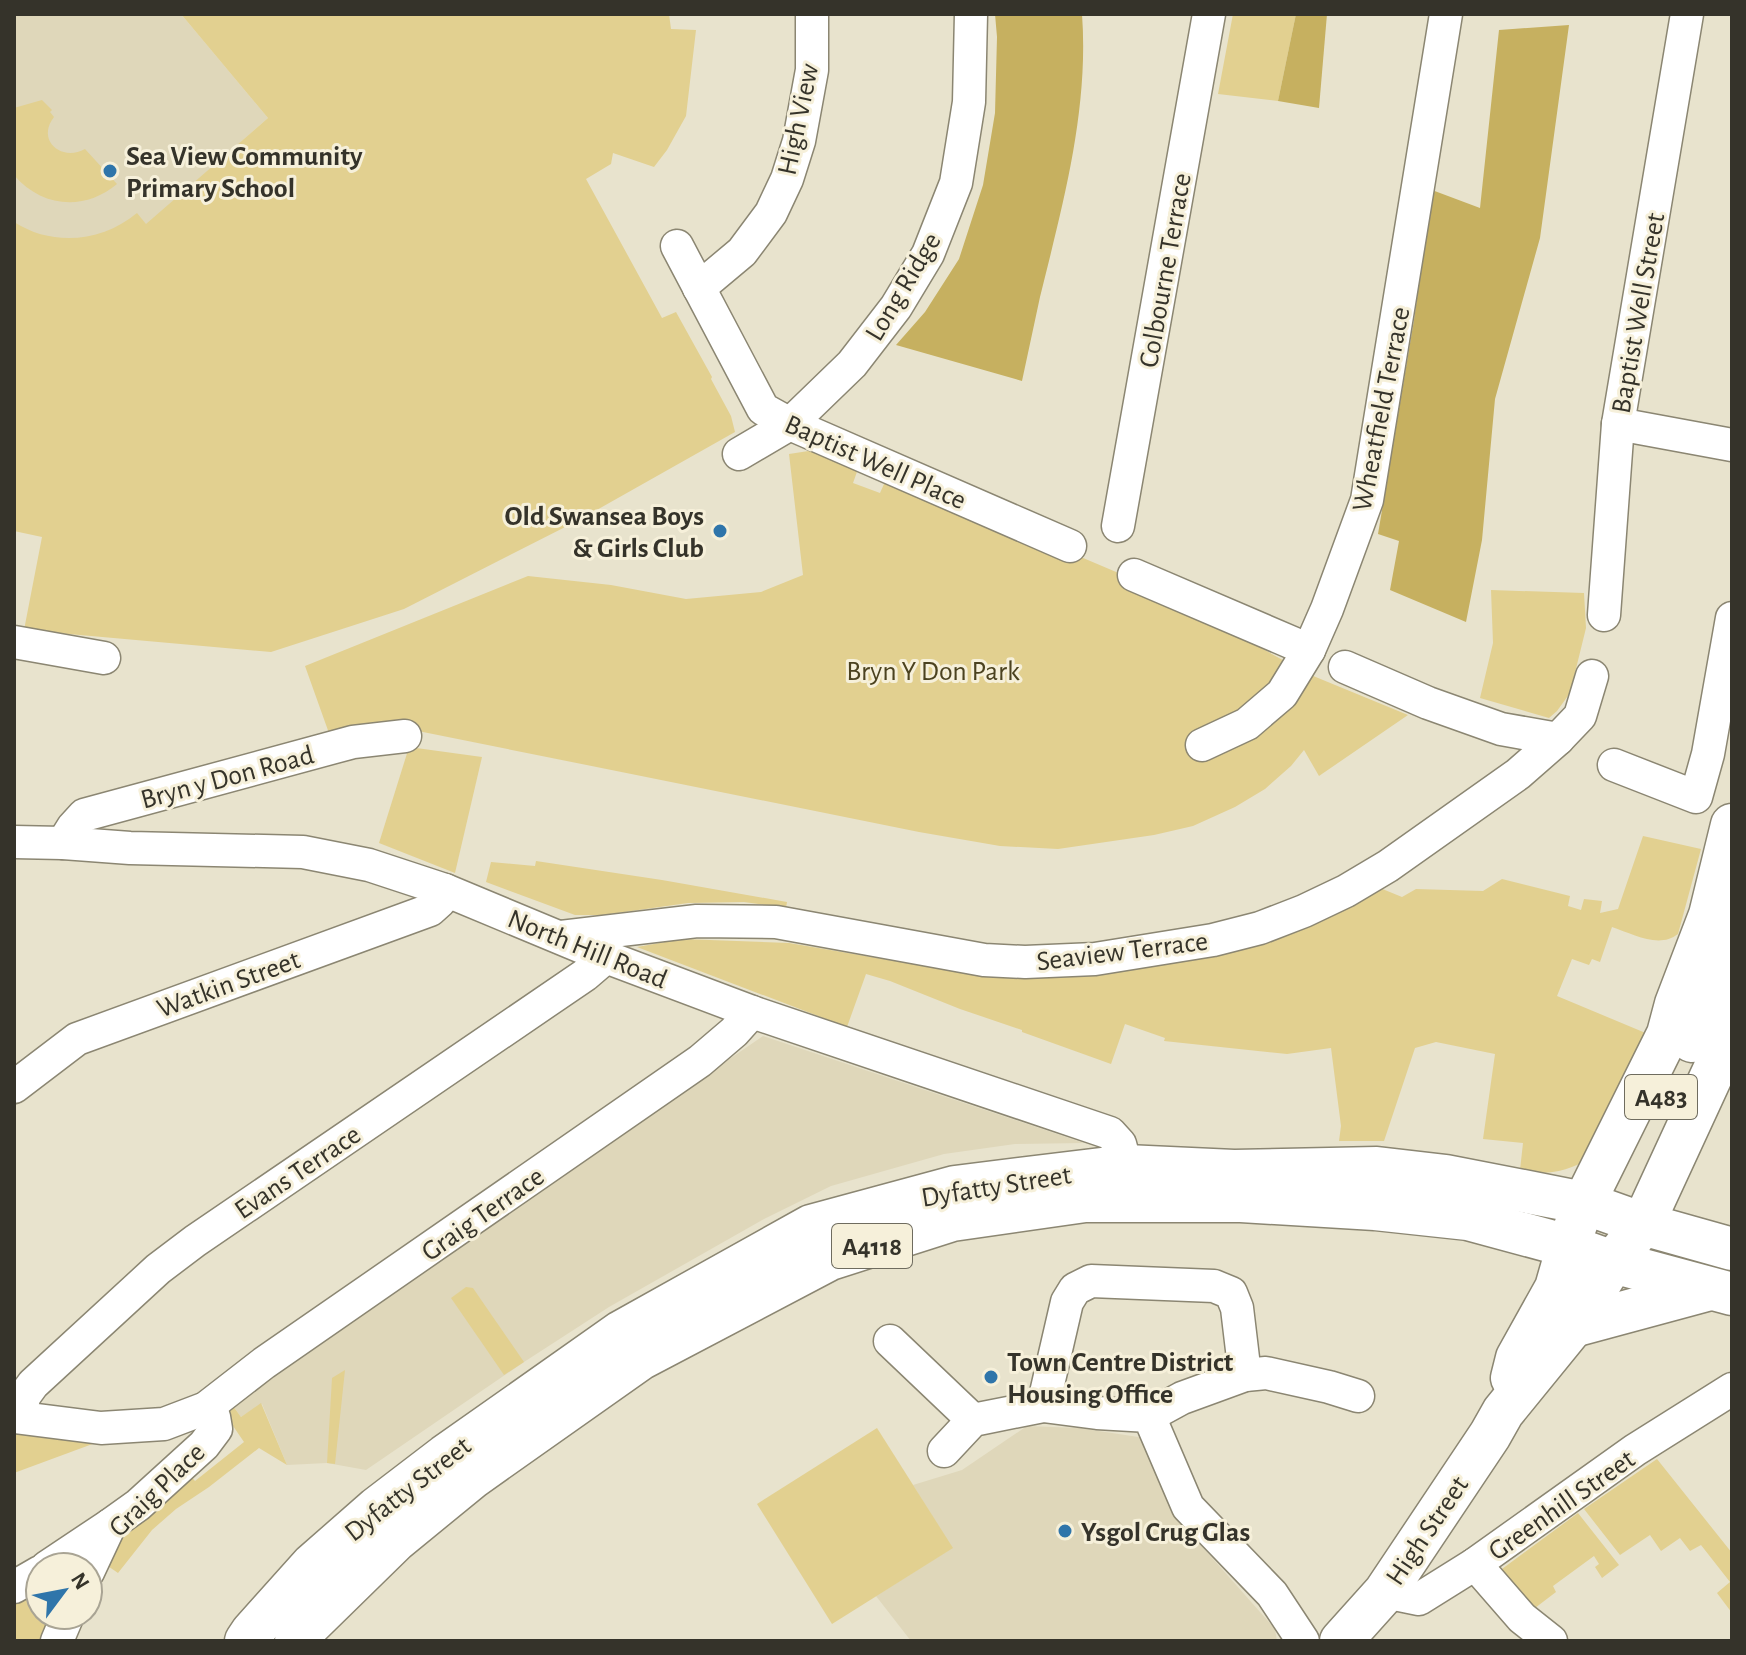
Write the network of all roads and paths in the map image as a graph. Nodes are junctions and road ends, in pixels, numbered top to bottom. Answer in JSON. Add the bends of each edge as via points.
{"nodes":[{"id":1,"x":812,"y":14,"type":"edge"},
{"id":2,"x":971,"y":14,"type":"edge"},
{"id":3,"x":1209,"y":14,"type":"edge"},
{"id":4,"x":1446,"y":14,"type":"edge"},
{"id":5,"x":1687,"y":14,"type":"edge"},
{"id":6,"x":677,"y":246,"type":"dead end"},
{"id":7,"x":699,"y":288,"type":"junction"},
{"id":8,"x":790,"y":424,"type":"junction"},
{"id":9,"x":1618,"y":424,"type":"junction"},
{"id":10,"x":1732,"y":445,"type":"edge"},
{"id":11,"x":739,"y":454,"type":"dead end"},
{"id":12,"x":1118,"y":526,"type":"dead end"},
{"id":13,"x":1070,"y":546,"type":"dead end"},
{"id":14,"x":1134,"y":575,"type":"dead end"},
{"id":15,"x":1604,"y":615,"type":"dead end"},
{"id":16,"x":1732,"y":618,"type":"edge"},
{"id":17,"x":14,"y":642,"type":"edge"},
{"id":18,"x":1309,"y":650,"type":"junction"},
{"id":19,"x":104,"y":658,"type":"dead end"},
{"id":20,"x":1345,"y":667,"type":"dead end"},
{"id":21,"x":1592,"y":676,"type":"dead end"},
{"id":22,"x":405,"y":736,"type":"dead end"},
{"id":23,"x":1558,"y":739,"type":"junction"},
{"id":24,"x":1202,"y":745,"type":"dead end"},
{"id":25,"x":1614,"y":765,"type":"dead end"},
{"id":26,"x":1732,"y":825,"type":"edge"},
{"id":27,"x":14,"y":842,"type":"edge"},
{"id":28,"x":63,"y":843,"type":"junction"},
{"id":29,"x":445,"y":890,"type":"junction"},
{"id":30,"x":1732,"y":935,"type":"edge"},
{"id":31,"x":557,"y":938,"type":"junction"},
{"id":32,"x":606,"y":957,"type":"junction"},
{"id":33,"x":752,"y":1012,"type":"junction"},
{"id":34,"x":1732,"y":1016,"type":"edge"},
{"id":35,"x":14,"y":1087,"type":"edge"},
{"id":36,"x":1126,"y":1166,"type":"junction"},
{"id":37,"x":1593,"y":1206,"type":"junction"},
{"id":38,"x":1643,"y":1224,"type":"junction"},
{"id":39,"x":1568,"y":1246,"type":"junction"},
{"id":40,"x":1732,"y":1249,"type":"edge"},
{"id":41,"x":1613,"y":1262,"type":"junction"},
{"id":42,"x":1722,"y":1291,"type":"edge"},
{"id":43,"x":1573,"y":1326,"type":"junction"},
{"id":44,"x":890,"y":1341,"type":"dead end"},
{"id":45,"x":1245,"y":1375,"type":"junction"},
{"id":46,"x":1732,"y":1389,"type":"edge"},
{"id":47,"x":1358,"y":1396,"type":"dead end"},
{"id":48,"x":1043,"y":1406,"type":"junction"},
{"id":49,"x":206,"y":1408,"type":"junction"},
{"id":50,"x":1503,"y":1412,"type":"junction"},
{"id":51,"x":1149,"y":1416,"type":"junction"},
{"id":52,"x":16,"y":1417,"type":"edge"},
{"id":53,"x":973,"y":1420,"type":"junction"},
{"id":54,"x":944,"y":1451,"type":"dead end"},
{"id":55,"x":110,"y":1525,"type":"junction"},
{"id":56,"x":71,"y":1551,"type":"edge"},
{"id":57,"x":98,"y":1551,"type":"edge"},
{"id":58,"x":1475,"y":1564,"type":"junction"},
{"id":59,"x":1385,"y":1592,"type":"junction"},
{"id":60,"x":246,"y":1641,"type":"edge"},
{"id":61,"x":296,"y":1641,"type":"edge"},
{"id":62,"x":1303,"y":1641,"type":"edge"},
{"id":63,"x":1341,"y":1641,"type":"edge"},
{"id":64,"x":1551,"y":1641,"type":"edge"}],
"edges":[{"from":1,"to":7,"type":"street","name":"High View","via":[[812,70],[787,179],[771,213],[742,252]]},
{"from":2,"to":8,"type":"street","name":"Long Ridge","via":[[969,102],[956,183],[928,254],[852,364]]},
{"from":3,"to":12,"type":"street","name":"Colbourne Terrace"},
{"from":4,"to":18,"type":"street","name":"Wheatfield Terrace","via":[[1367,500]]},
{"from":5,"to":9,"type":"street","name":"Baptist Well Street"},
{"from":6,"to":7,"type":"street","name":"Baptist Well Place"},
{"from":7,"to":8,"type":"street","name":"Baptist Well Place","via":[[763,409]]},
{"from":8,"to":11,"type":"street","name":"Long Ridge"},
{"from":8,"to":13,"type":"street","name":"Baptist Well Place"},
{"from":9,"to":10,"type":"street"},
{"from":9,"to":15,"type":"street","name":"Baptist Well Street"},
{"from":14,"to":18,"type":"street"},
{"from":16,"to":25,"type":"street","via":[[1696,797]]},
{"from":17,"to":19,"type":"street"},
{"from":18,"to":24,"type":"street","name":"Wheatfield Terrace","via":[[1282,694],[1247,724]]},
{"from":20,"to":23,"type":"street","via":[[1501,729]]},
{"from":21,"to":23,"type":"street","name":"Seaview Terrace","via":[[1580,716]]},
{"from":22,"to":28,"type":"street","name":"Bryn y Don Road","via":[[353,742],[84,815]]},
{"from":23,"to":31,"type":"street","name":"Seaview Terrace","via":[[1518,774],[1357,885],[1275,923],[1213,940],[1095,959],[1025,962],[984,960],[776,922],[697,921]]},
{"from":26,"to":37,"type":"main road","number":"A483","via":[[1710,915],[1668,1034]]},
{"from":27,"to":28,"type":"street","name":"North Hill Road"},
{"from":28,"to":29,"type":"street","name":"North Hill Road","via":[[303,852],[369,865]]},
{"from":29,"to":31,"type":"street","name":"North Hill Road"},
{"from":29,"to":35,"type":"street","name":"Watkin Street","via":[[430,910],[77,1039]]},
{"from":30,"to":37,"type":"main road","number":"A483","via":[[1717,991],[1626,1173]]},
{"from":31,"to":32,"type":"street","name":"North Hill Road"},
{"from":32,"to":33,"type":"street","name":"North Hill Road"},
{"from":32,"to":52,"type":"street","name":"Evans Terrace","via":[[158,1269],[33,1384]]},
{"from":33,"to":36,"type":"street","name":"North Hill Road","via":[[1110,1133],[1120,1144]]},
{"from":33,"to":49,"type":"street","name":"Graig Terrace","via":[[700,1061]]},
{"from":34,"to":38,"type":"main road","number":"A483","via":[[1721,1055]]},
{"from":36,"to":37,"type":"main road","name":"Dyfatty Street","number":"A4118","via":[[1234,1171],[1377,1168],[1446,1176]]},
{"from":36,"to":60,"type":"main road","name":"Dyfatty Street","number":"A4118","via":[[955,1187],[811,1226],[621,1332],[445,1456],[312,1565]]},
{"from":37,"to":38,"type":"main road","name":"Dyfatty Street","number":"A4118"},
{"from":37,"to":39,"type":"main road","number":"A483"},
{"from":38,"to":40,"type":"main road","name":"Dyfatty Street"},
{"from":38,"to":41,"type":"main road"},
{"from":39,"to":41,"type":"main road","name":"Dyfatty Street"},
{"from":39,"to":50,"type":"main road","via":[[1556,1288],[1517,1358]]},
{"from":39,"to":61,"type":"main road","name":"Dyfatty Street","number":"A4118","via":[[1468,1219],[1241,1201],[1085,1201],[952,1220],[830,1259],[640,1359],[473,1477],[396,1540]]},
{"from":41,"to":42,"type":"main road","name":"Dyfatty Street"},
{"from":41,"to":43,"type":"main road"},
{"from":42,"to":43,"type":"main road"},
{"from":43,"to":50,"type":"main road"},
{"from":44,"to":53,"type":"street"},
{"from":45,"to":47,"type":"street","via":[[1266,1373]]},
{"from":45,"to":48,"type":"street","via":[[1231,1293],[1214,1286],[1091,1281],[1075,1289],[1067,1302]]},
{"from":45,"to":51,"type":"street"},
{"from":46,"to":58,"type":"street","name":"Greenhill Street","via":[[1635,1450]]},
{"from":48,"to":51,"type":"street"},
{"from":48,"to":53,"type":"street"},
{"from":49,"to":52,"type":"street","name":"Graig Terrace","via":[[164,1424],[101,1428]]},
{"from":49,"to":55,"type":"street","name":"Graig Place","via":[[216,1429],[204,1445]]},
{"from":50,"to":59,"type":"main road","name":"High Street"},
{"from":51,"to":62,"type":"street","via":[[1188,1507],[1272,1594]]},
{"from":53,"to":54,"type":"street"},
{"from":55,"to":56,"type":"street"},
{"from":55,"to":57,"type":"street","name":"Graig Place"},
{"from":58,"to":59,"type":"street","name":"Greenhill Street","via":[[1419,1599]]},
{"from":58,"to":64,"type":"street","via":[[1522,1618]]},
{"from":59,"to":63,"type":"main road","name":"High Street"}]}
